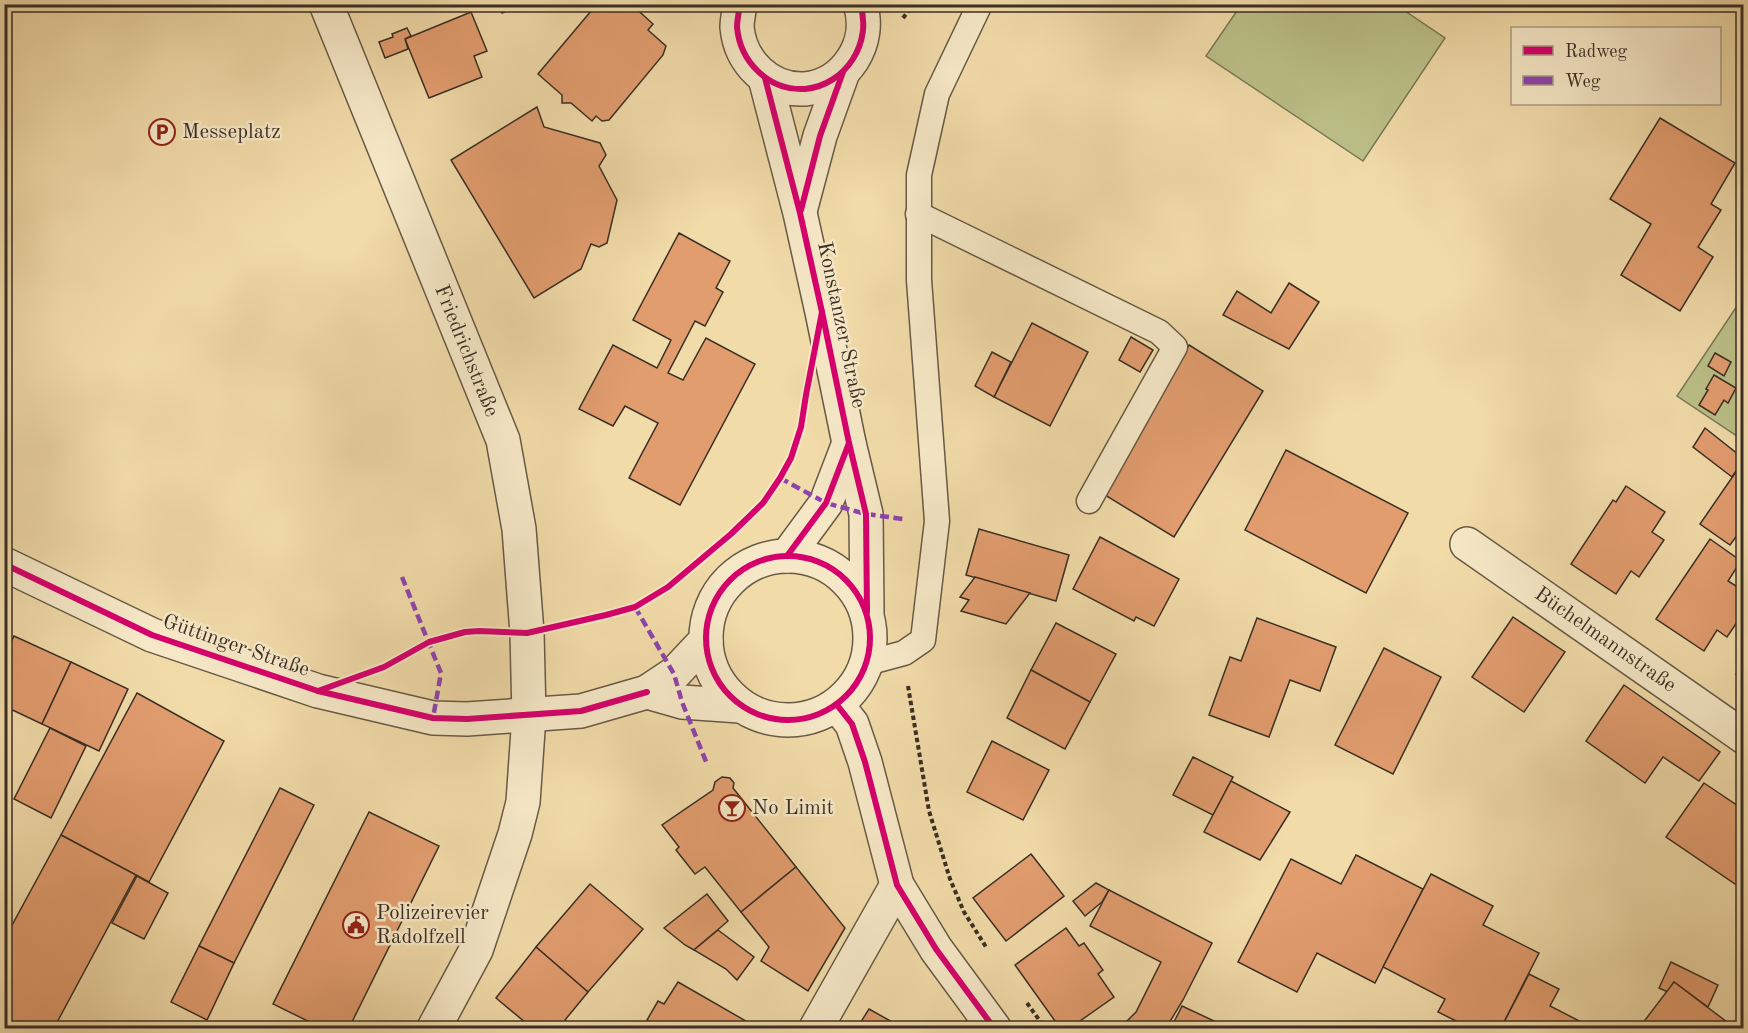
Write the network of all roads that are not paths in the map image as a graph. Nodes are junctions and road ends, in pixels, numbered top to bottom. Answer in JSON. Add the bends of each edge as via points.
{"nodes":[{"id":1,"x":326,"y":4,"type":"edge"},
{"id":2,"x":882,"y":4,"type":"edge"},
{"id":3,"x":980,"y":4,"type":"edge"},
{"id":4,"x":740,"y":5,"type":"edge"},
{"id":5,"x":861,"y":20,"type":"edge"},
{"id":6,"x":843,"y":72,"type":"junction"},
{"id":7,"x":765,"y":78,"type":"junction"},
{"id":8,"x":800,"y":213,"type":"junction"},
{"id":9,"x":918,"y":214,"type":"junction"},
{"id":10,"x":849,"y":443,"type":"junction"},
{"id":11,"x":1089,"y":501,"type":"dead end"},
{"id":12,"x":1467,"y":544,"type":"dead end"},
{"id":13,"x":787,"y":556,"type":"junction"},
{"id":14,"x":4,"y":564,"type":"edge"},
{"id":15,"x":867,"y":612,"type":"junction"},
{"id":16,"x":706,"y":640,"type":"junction"},
{"id":17,"x":867,"y":663,"type":"junction"},
{"id":18,"x":647,"y":692,"type":"junction"},
{"id":19,"x":837,"y":705,"type":"junction"},
{"id":20,"x":740,"y":706,"type":"junction"},
{"id":21,"x":529,"y":716,"type":"junction"},
{"id":22,"x":1743,"y":737,"type":"edge"},
{"id":23,"x":897,"y":885,"type":"junction"},
{"id":24,"x":434,"y":1029,"type":"edge"},
{"id":25,"x":816,"y":1029,"type":"edge"},
{"id":26,"x":994,"y":1029,"type":"edge"}],
"edges":[{"from":1,"to":21,"type":"street","name":"Friedrichstraße","via":[[502,440],[519,530]]},
{"from":2,"to":5,"type":"street","name":"Konstanzer Straße"},
{"from":3,"to":9,"type":"lane","via":[[937,94],[919,175]]},
{"from":4,"to":7,"type":"street","via":[[737,25],[741,46],[750,64]]},
{"from":5,"to":6,"type":"street","name":"Konstanzer Straße","via":[[857,55]]},
{"from":6,"to":7,"type":"street","via":[[826,83],[805,89]]},
{"from":6,"to":8,"type":"street","name":"Konstanzer Straße","via":[[820,136]]},
{"from":7,"to":8,"type":"street","name":"Konstanzer Straße"},
{"from":8,"to":10,"type":"street","name":"Konstanzer Straße"},
{"from":9,"to":11,"type":"lane","via":[[1159,332],[1175,347]]},
{"from":9,"to":17,"type":"lane","via":[[919,280],[937,521],[923,640],[904,653]]},
{"from":10,"to":13,"type":"street","via":[[826,503]]},
{"from":10,"to":15,"type":"street","name":"Konstanzer Straße","via":[[866,514]]},
{"from":12,"to":22,"type":"street","name":"Büchelmannstraße"},
{"from":13,"to":15,"type":"street","via":[[813,559],[836,571],[854,588]]},
{"from":13,"to":16,"type":"street","via":[[761,560],[738,572],[720,591],[709,614]]},
{"from":14,"to":21,"type":"street","name":"Güttinger Straße","via":[[152,635],[318,691],[433,718]]},
{"from":15,"to":17,"type":"street","via":[[871,637]]},
{"from":16,"to":18,"type":"street","name":"Güttinger Straße","via":[[674,674]]},
{"from":16,"to":20,"type":"street","via":[[710,665],[722,688]]},
{"from":17,"to":19,"type":"street","via":[[856,686]]},
{"from":18,"to":20,"type":"street","via":[[682,702]]},
{"from":18,"to":21,"type":"street","name":"Güttinger Straße","via":[[581,711]]},
{"from":19,"to":20,"type":"street","via":[[815,717],[789,722],[764,717]]},
{"from":19,"to":23,"type":"street","via":[[852,724],[865,762]]},
{"from":21,"to":24,"type":"street","name":"Friedrichstraße","via":[[523,802],[515,834],[476,950]]},
{"from":23,"to":25,"type":"street"},
{"from":23,"to":26,"type":"street","via":[[936,950]]}]}
